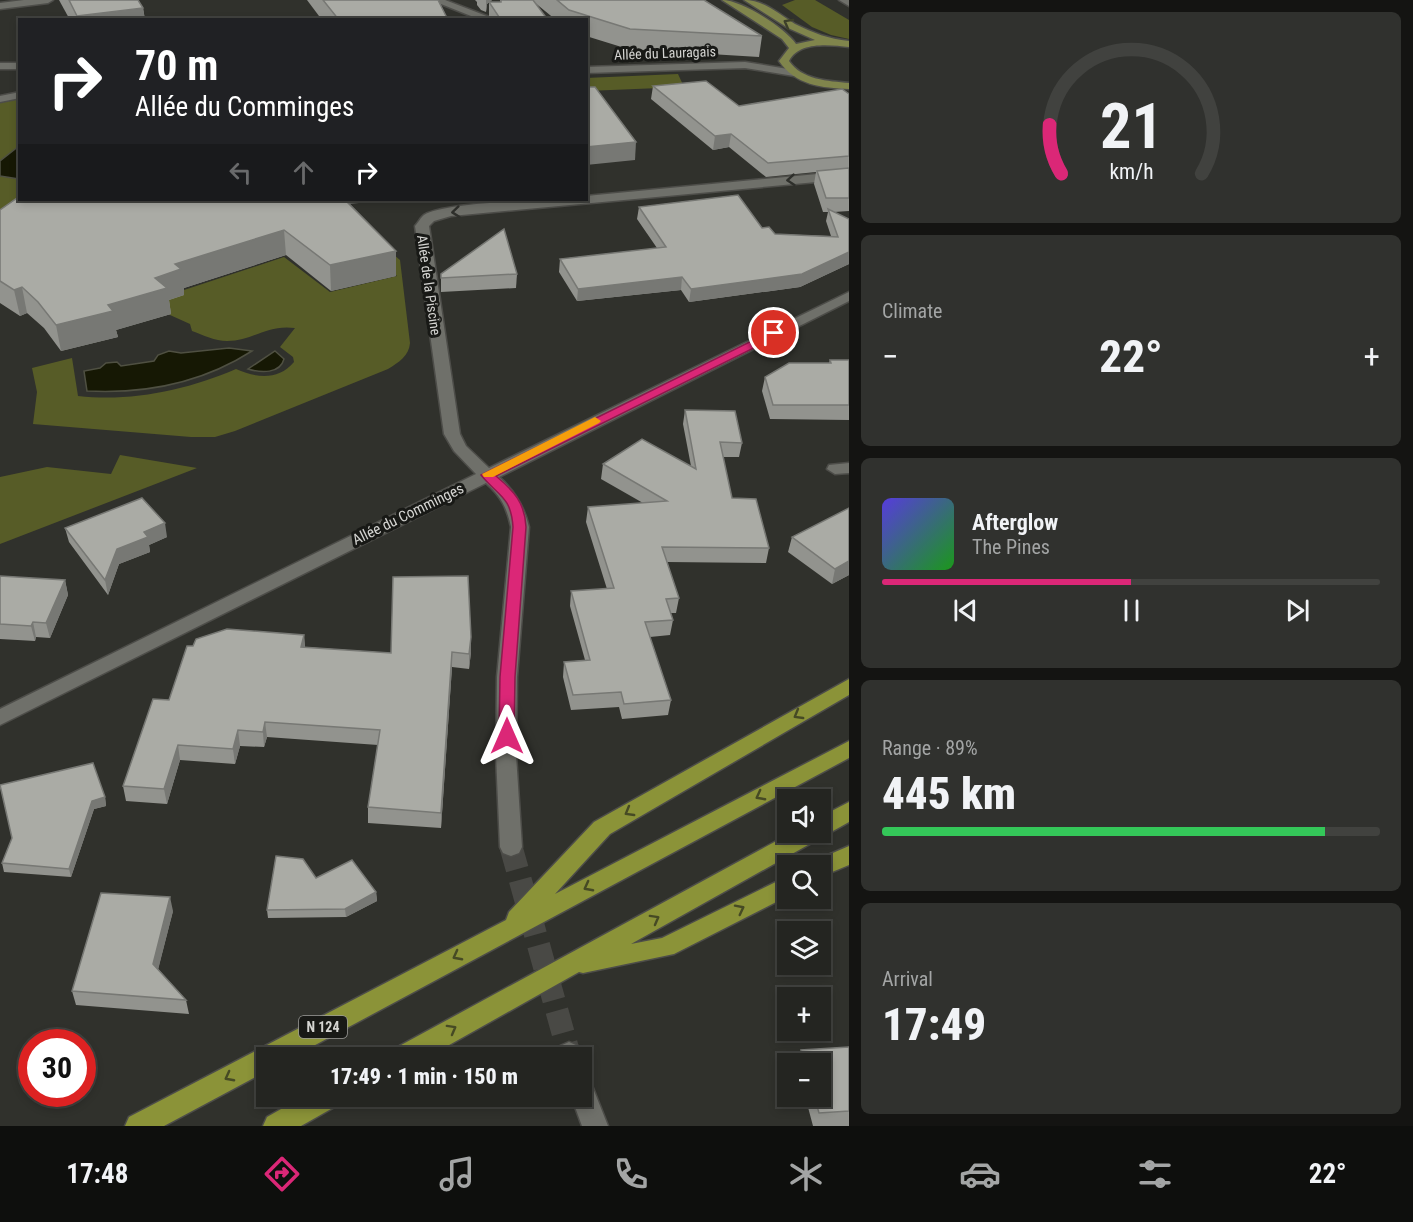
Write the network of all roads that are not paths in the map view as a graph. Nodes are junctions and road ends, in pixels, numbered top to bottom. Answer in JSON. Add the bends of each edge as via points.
{"nodes":[{"id":1,"x":48,"y":0,"type":"edge"},
{"id":2,"x":436,"y":0,"type":"edge"},
{"id":3,"x":727,"y":0,"type":"edge"},
{"id":4,"x":749,"y":0,"type":"edge"},
{"id":5,"x":844,"y":0,"type":"edge"},
{"id":6,"x":471,"y":2,"type":"dead end"},
{"id":7,"x":849,"y":3,"type":"edge"},
{"id":8,"x":449,"y":4,"type":"junction"},
{"id":9,"x":0,"y":6,"type":"edge"},
{"id":10,"x":493,"y":16,"type":"edge"},
{"id":11,"x":828,"y":43,"type":"junction"},
{"id":12,"x":849,"y":44,"type":"edge"},
{"id":13,"x":0,"y":52,"type":"edge"},
{"id":14,"x":789,"y":52,"type":"junction"},
{"id":15,"x":745,"y":65,"type":"junction"},
{"id":16,"x":1,"y":66,"type":"edge"},
{"id":17,"x":18,"y":66,"type":"edge"},
{"id":18,"x":588,"y":70,"type":"edge"},
{"id":19,"x":794,"y":73,"type":"junction"},
{"id":20,"x":849,"y":86,"type":"edge"},
{"id":21,"x":18,"y":95,"type":"edge"},
{"id":22,"x":0,"y":99,"type":"edge"},
{"id":23,"x":849,"y":175,"type":"edge"},
{"id":24,"x":588,"y":199,"type":"edge"},
{"id":25,"x":566,"y":201,"type":"edge"},
{"id":26,"x":849,"y":296,"type":"edge"},
{"id":27,"x":481,"y":469,"type":"junction"},
{"id":28,"x":849,"y":686,"type":"edge"},
{"id":29,"x":0,"y":718,"type":"edge"},
{"id":30,"x":849,"y":749,"type":"edge"},
{"id":31,"x":849,"y":812,"type":"edge"},
{"id":32,"x":831,"y":822,"type":"edge"},
{"id":33,"x":793,"y":843,"type":"edge"},
{"id":34,"x":511,"y":847,"type":"tunnel mouth"},
{"id":35,"x":849,"y":855,"type":"edge"},
{"id":36,"x":831,"y":863,"type":"edge"},
{"id":37,"x":777,"y":891,"type":"edge"},
{"id":38,"x":508,"y":928,"type":"junction"},
{"id":39,"x":567,"y":966,"type":"junction"},
{"id":40,"x":421,"y":1047,"type":"edge"},
{"id":41,"x":310,"y":1107,"type":"edge"},
{"id":42,"x":588,"y":1107,"type":"edge"},
{"id":43,"x":138,"y":1126,"type":"edge"},
{"id":44,"x":276,"y":1126,"type":"edge"},
{"id":45,"x":595,"y":1126,"type":"edge"}],
"edges":[{"from":1,"to":9,"type":"street"},
{"from":2,"to":8,"type":"street"},
{"from":3,"to":14,"type":"main road","via":[[786,37]]},
{"from":11,"to":4,"type":"main road","one_way":true},
{"from":5,"to":7,"type":"street"},
{"from":6,"to":8,"type":"street"},
{"from":8,"to":10,"type":"street"},
{"from":11,"to":12,"type":"main road"},
{"from":11,"to":14,"type":"main road"},
{"from":13,"to":16,"type":"street"},
{"from":14,"to":15,"type":"street","name":"Allée du Lauragais"},
{"from":14,"to":19,"type":"main road","via":[[784,61]]},
{"from":15,"to":18,"type":"street","name":"Allée du Lauragais"},
{"from":15,"to":19,"type":"street","name":"Allée du Lauragais"},
{"from":16,"to":17,"type":"street"},
{"from":19,"to":20,"type":"main road","via":[[822,83]]},
{"from":21,"to":22,"type":"street"},
{"from":23,"to":24,"type":"street","name":"Allée de la Piscine","one_way":true},
{"from":25,"to":27,"type":"street","name":"Allée de la Piscine","one_way":true,"via":[[450,212],[424,222],[421,231],[452,434],[460,449]]},
{"from":26,"to":27,"type":"street","name":"Allée du Comminges"},
{"from":27,"to":29,"type":"street","name":"Allée du Comminges"},
{"from":27,"to":34,"type":"street","name":"Allée de la Piscine","via":[[514,501],[519,520],[507,677]]},
{"from":28,"to":38,"type":"highway","one_way":true,"via":[[602,828]]},
{"from":30,"to":38,"type":"highway","number":"N 124","one_way":true},
{"from":31,"to":32,"type":"highway"},
{"from":39,"to":33,"type":"highway","one_way":true},
{"from":35,"to":36,"type":"highway"},
{"from":39,"to":37,"type":"highway","one_way":true,"via":[[666,947]]},
{"from":38,"to":43,"type":"highway","number":"N 124","one_way":true},
{"from":40,"to":39,"type":"highway","one_way":true},
{"from":41,"to":44,"type":"highway"},
{"from":42,"to":45,"type":"street"}]}
